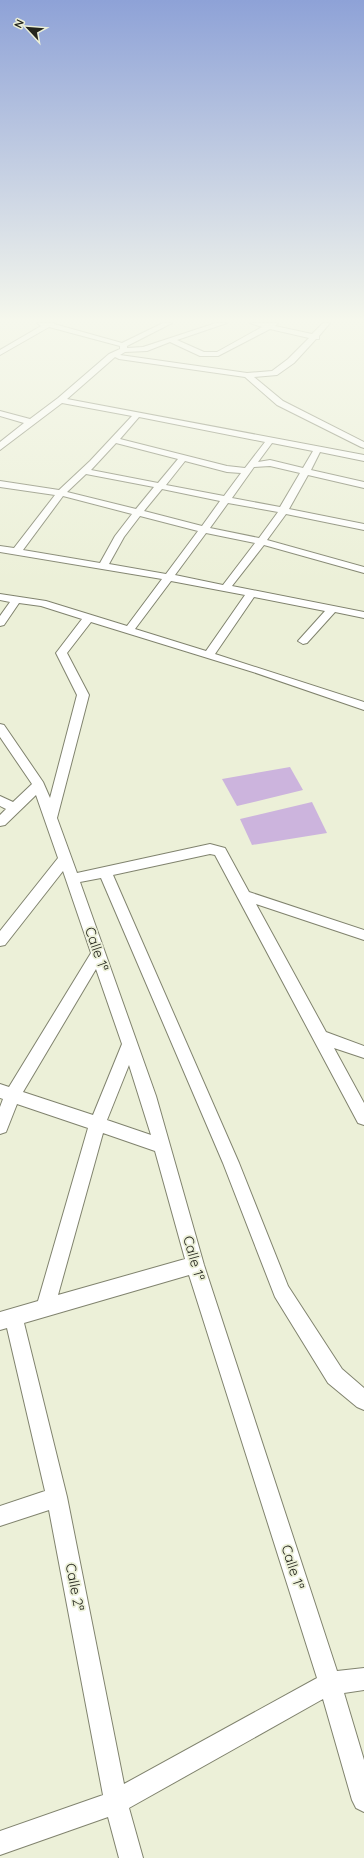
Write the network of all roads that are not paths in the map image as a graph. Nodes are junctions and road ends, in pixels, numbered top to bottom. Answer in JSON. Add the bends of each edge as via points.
{"nodes":[{"id":1,"x":48,"y":410,"type":"edge"},
{"id":2,"x":114,"y":410,"type":"edge"},
{"id":3,"x":293,"y":410,"type":"edge"},
{"id":4,"x":0,"y":413,"type":"edge"},
{"id":5,"x":138,"y":414,"type":"junction"},
{"id":6,"x":31,"y":422,"type":"junction"},
{"id":7,"x":114,"y":440,"type":"junction"},
{"id":8,"x":270,"y":440,"type":"junction"},
{"id":9,"x":364,"y":445,"type":"edge"},
{"id":10,"x":0,"y":447,"type":"edge"},
{"id":11,"x":318,"y":449,"type":"junction"},
{"id":12,"x":184,"y":457,"type":"junction"},
{"id":13,"x":364,"y":458,"type":"edge"},
{"id":14,"x":249,"y":468,"type":"junction"},
{"id":15,"x":85,"y":471,"type":"junction"},
{"id":16,"x":306,"y":471,"type":"junction"},
{"id":17,"x":0,"y":484,"type":"edge"},
{"id":18,"x":364,"y":485,"type":"edge"},
{"id":19,"x":160,"y":487,"type":"junction"},
{"id":20,"x":61,"y":493,"type":"junction"},
{"id":21,"x":225,"y":500,"type":"junction"},
{"id":22,"x":284,"y":510,"type":"junction"},
{"id":23,"x":138,"y":512,"type":"junction"},
{"id":24,"x":364,"y":526,"type":"edge"},
{"id":25,"x":203,"y":529,"type":"junction"},
{"id":26,"x":262,"y":542,"type":"junction"},
{"id":27,"x":0,"y":549,"type":"edge"},
{"id":28,"x":16,"y":552,"type":"junction"},
{"id":29,"x":103,"y":566,"type":"junction"},
{"id":30,"x":364,"y":570,"type":"edge"},
{"id":31,"x":168,"y":577,"type":"junction"},
{"id":32,"x":226,"y":588,"type":"junction"},
{"id":33,"x":251,"y":593,"type":"junction"},
{"id":34,"x":0,"y":597,"type":"edge"},
{"id":35,"x":17,"y":599,"type":"junction"},
{"id":36,"x":333,"y":608,"type":"junction"},
{"id":37,"x":364,"y":614,"type":"edge"},
{"id":38,"x":89,"y":617,"type":"junction"},
{"id":39,"x":0,"y":623,"type":"edge"},
{"id":40,"x":129,"y":630,"type":"junction"},
{"id":41,"x":303,"y":641,"type":"dead end"},
{"id":42,"x":209,"y":655,"type":"junction"},
{"id":43,"x":364,"y":706,"type":"edge"},
{"id":44,"x":0,"y":728,"type":"edge"},
{"id":45,"x":39,"y":785,"type":"junction"},
{"id":46,"x":0,"y":800,"type":"edge"},
{"id":47,"x":14,"y":808,"type":"junction"},
{"id":48,"x":51,"y":818,"type":"junction"},
{"id":49,"x":0,"y":822,"type":"edge"},
{"id":50,"x":65,"y":860,"type":"junction"},
{"id":51,"x":105,"y":872,"type":"junction"},
{"id":52,"x":72,"y":879,"type":"junction"},
{"id":53,"x":246,"y":896,"type":"junction"},
{"id":54,"x":364,"y":935,"type":"edge"},
{"id":55,"x":0,"y":941,"type":"edge"},
{"id":56,"x":98,"y":953,"type":"junction"},
{"id":57,"x":321,"y":1037,"type":"junction"},
{"id":58,"x":130,"y":1044,"type":"junction"},
{"id":59,"x":364,"y":1052,"type":"edge"},
{"id":60,"x":6,"y":1093,"type":"edge"},
{"id":61,"x":364,"y":1118,"type":"edge"},
{"id":62,"x":97,"y":1124,"type":"junction"},
{"id":63,"x":0,"y":1127,"type":"edge"},
{"id":64,"x":162,"y":1146,"type":"junction"},
{"id":65,"x":195,"y":1265,"type":"junction"},
{"id":66,"x":45,"y":1309,"type":"junction"},
{"id":67,"x":7,"y":1320,"type":"edge"},
{"id":68,"x":364,"y":1400,"type":"edge"},
{"id":69,"x":57,"y":1497,"type":"junction"},
{"id":70,"x":0,"y":1516,"type":"edge"},
{"id":71,"x":364,"y":1679,"type":"edge"},
{"id":72,"x":330,"y":1683,"type":"junction"},
{"id":73,"x":364,"y":1800,"type":"edge"},
{"id":74,"x":116,"y":1802,"type":"junction"},
{"id":75,"x":0,"y":1843,"type":"edge"},
{"id":76,"x":131,"y":1858,"type":"edge"}],
"edges":[{"from":1,"to":6,"type":"street"},
{"from":2,"to":5,"type":"street"},
{"from":3,"to":9,"type":"street"},
{"from":4,"to":6,"type":"street"},
{"from":5,"to":7,"type":"street"},
{"from":5,"to":8,"type":"street"},
{"from":6,"to":10,"type":"street"},
{"from":7,"to":12,"type":"street"},
{"from":7,"to":15,"type":"street"},
{"from":8,"to":11,"type":"street"},
{"from":8,"to":14,"type":"street"},
{"from":11,"to":13,"type":"street"},
{"from":11,"to":16,"type":"street"},
{"from":12,"to":14,"type":"street","via":[[227,469]]},
{"from":12,"to":19,"type":"street"},
{"from":14,"to":16,"type":"street","via":[[270,464]]},
{"from":14,"to":21,"type":"street"},
{"from":15,"to":19,"type":"street"},
{"from":15,"to":20,"type":"street"},
{"from":16,"to":18,"type":"street"},
{"from":16,"to":22,"type":"street"},
{"from":17,"to":20,"type":"street"},
{"from":19,"to":21,"type":"street"},
{"from":19,"to":23,"type":"street"},
{"from":20,"to":23,"type":"street"},
{"from":20,"to":28,"type":"street"},
{"from":21,"to":22,"type":"street"},
{"from":21,"to":25,"type":"street"},
{"from":22,"to":24,"type":"street"},
{"from":22,"to":26,"type":"street"},
{"from":23,"to":25,"type":"street"},
{"from":23,"to":29,"type":"street","via":[[120,536]]},
{"from":25,"to":26,"type":"street"},
{"from":25,"to":31,"type":"street"},
{"from":26,"to":30,"type":"street"},
{"from":26,"to":32,"type":"street"},
{"from":27,"to":28,"type":"street"},
{"from":28,"to":29,"type":"street"},
{"from":29,"to":31,"type":"street"},
{"from":31,"to":32,"type":"street"},
{"from":31,"to":40,"type":"street"},
{"from":32,"to":33,"type":"street"},
{"from":33,"to":36,"type":"street"},
{"from":33,"to":42,"type":"street"},
{"from":34,"to":35,"type":"street"},
{"from":35,"to":38,"type":"street","via":[[42,603]]},
{"from":35,"to":39,"type":"street"},
{"from":36,"to":37,"type":"street"},
{"from":36,"to":41,"type":"street"},
{"from":38,"to":40,"type":"street"},
{"from":38,"to":48,"type":"street","via":[[61,653],[83,695]]},
{"from":40,"to":42,"type":"street"},
{"from":42,"to":43,"type":"street"},
{"from":44,"to":45,"type":"street","name":"Calle 1ª"},
{"from":45,"to":47,"type":"street"},
{"from":45,"to":48,"type":"street","name":"Calle 1ª"},
{"from":46,"to":47,"type":"street"},
{"from":47,"to":49,"type":"street"},
{"from":48,"to":50,"type":"street","name":"Calle 1ª"},
{"from":50,"to":52,"type":"street","name":"Calle 1ª"},
{"from":50,"to":55,"type":"street"},
{"from":51,"to":52,"type":"street"},
{"from":51,"to":53,"type":"street","via":[[210,849],[217,850],[220,851]]},
{"from":51,"to":68,"type":"street","via":[[231,1163],[281,1291],[335,1376]]},
{"from":52,"to":56,"type":"street","name":"Calle 1ª"},
{"from":53,"to":54,"type":"street"},
{"from":53,"to":57,"type":"street"},
{"from":56,"to":58,"type":"street","name":"Calle 1ª"},
{"from":56,"to":60,"type":"street"},
{"from":57,"to":59,"type":"street"},
{"from":57,"to":61,"type":"street"},
{"from":58,"to":62,"type":"street"},
{"from":58,"to":64,"type":"street","name":"Calle 1ª"},
{"from":60,"to":62,"type":"street"},
{"from":60,"to":63,"type":"street"},
{"from":62,"to":64,"type":"street"},
{"from":62,"to":66,"type":"street"},
{"from":64,"to":65,"type":"street","name":"Calle 1ª"},
{"from":65,"to":66,"type":"street"},
{"from":65,"to":72,"type":"street","name":"Calle 1ª"},
{"from":66,"to":67,"type":"street"},
{"from":67,"to":69,"type":"street","name":"Calle 2ª"},
{"from":69,"to":70,"type":"street"},
{"from":69,"to":74,"type":"street","name":"Calle 2ª"},
{"from":71,"to":72,"type":"street"},
{"from":72,"to":73,"type":"street","name":"Calle 1ª"},
{"from":72,"to":74,"type":"street"},
{"from":74,"to":75,"type":"street"},
{"from":74,"to":76,"type":"street","name":"Calle 2ª"}]}
